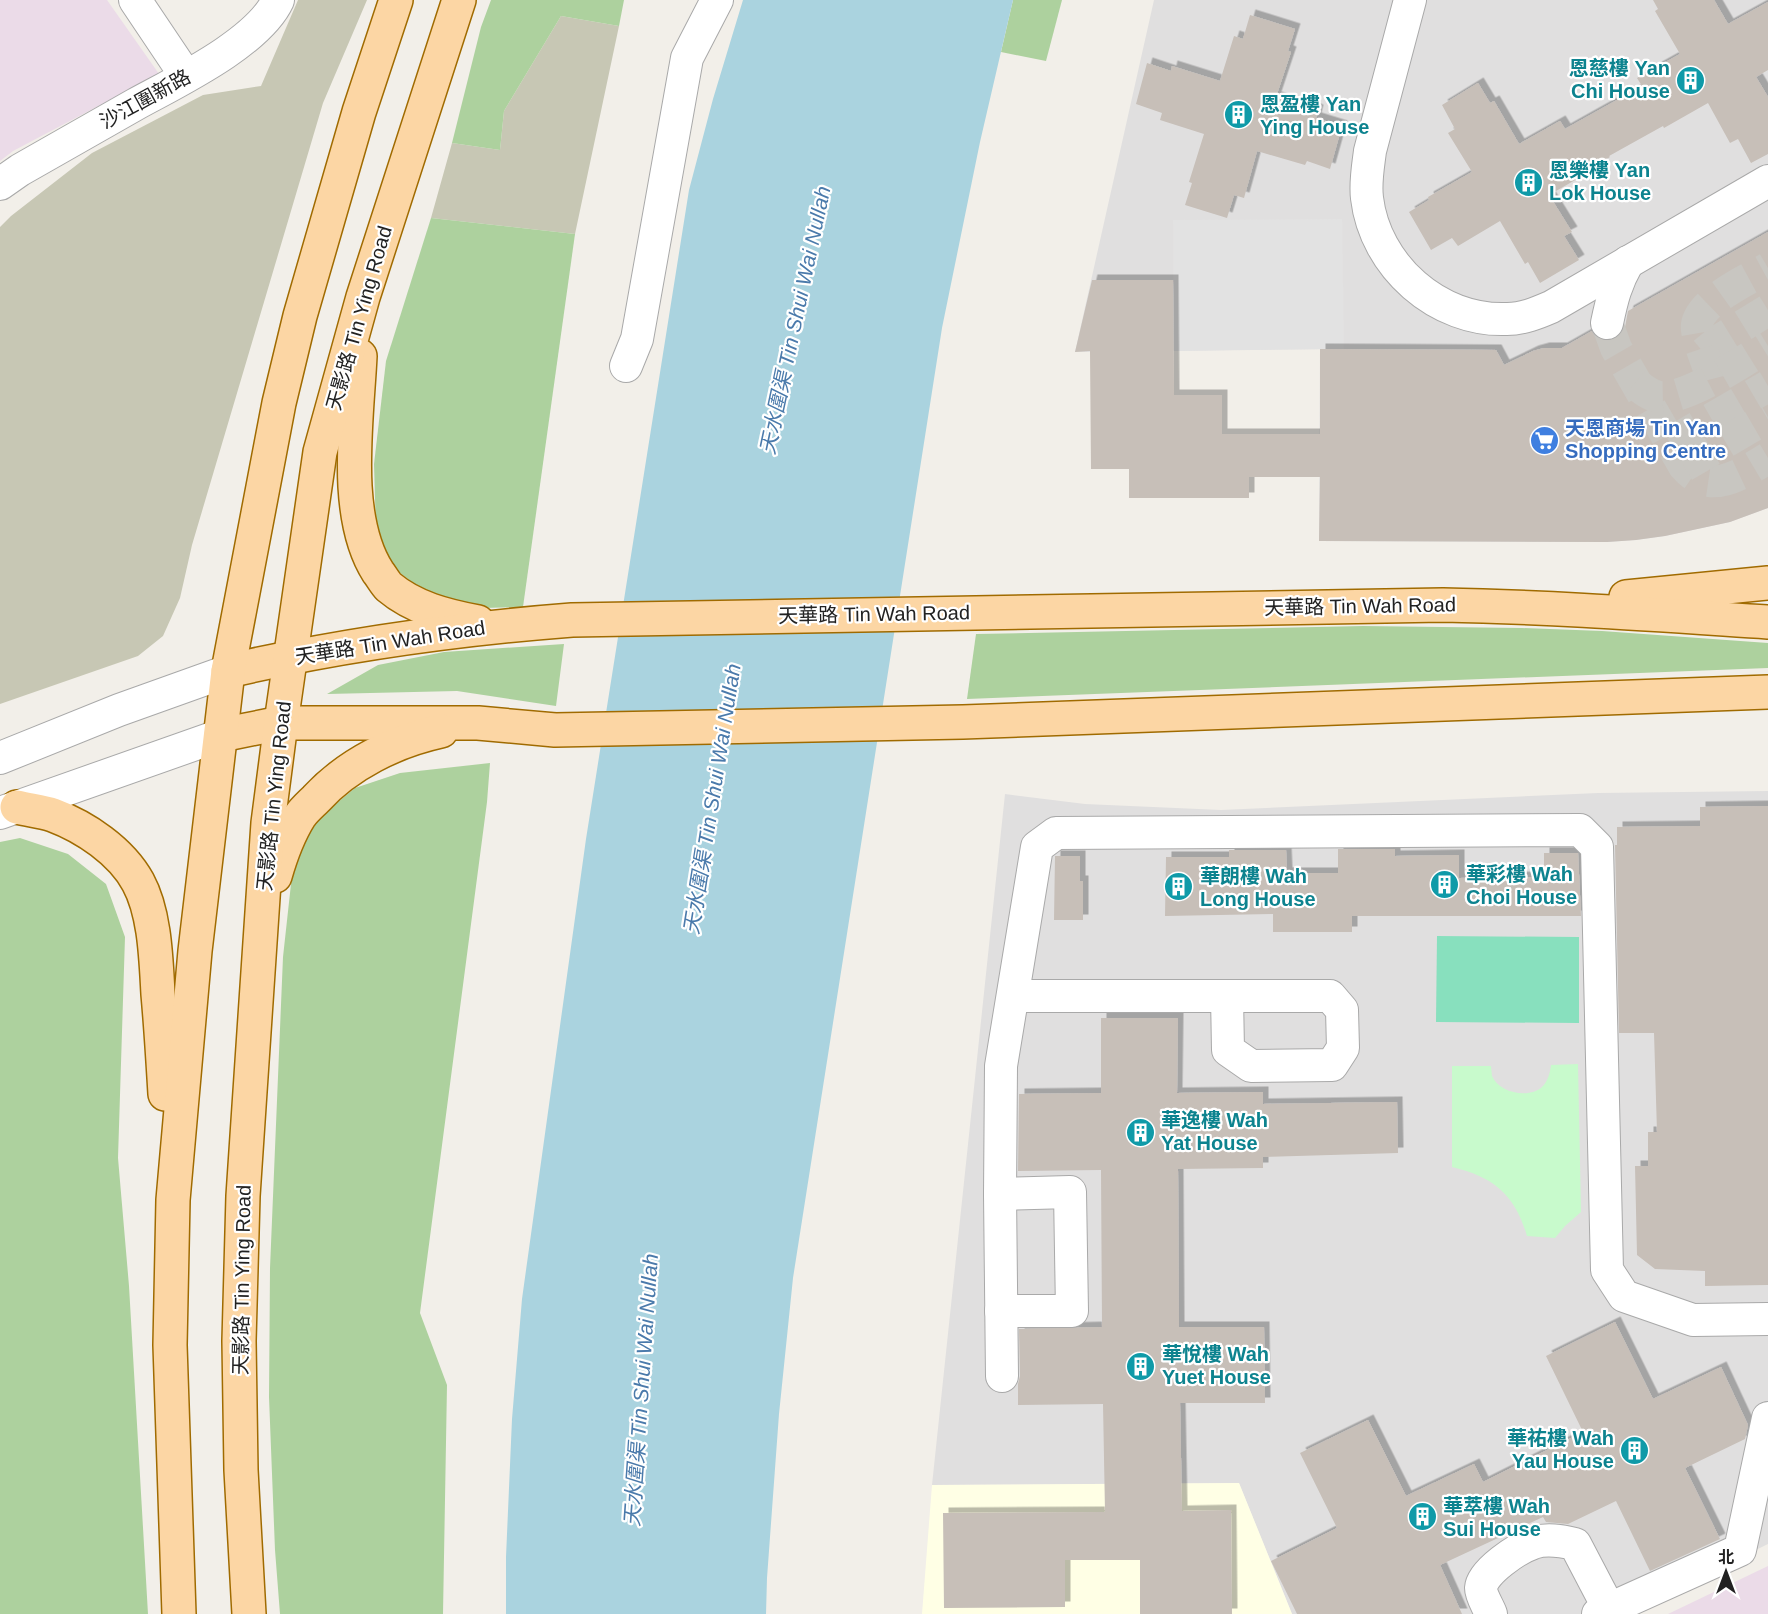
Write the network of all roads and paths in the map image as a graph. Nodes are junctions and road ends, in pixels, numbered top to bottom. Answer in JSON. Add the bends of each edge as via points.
{"nodes":[{"id":1,"x":135,"y":0,"type":"edge"},
{"id":2,"x":278,"y":0,"type":"edge"},
{"id":3,"x":396,"y":0,"type":"edge"},
{"id":4,"x":459,"y":0,"type":"edge"},
{"id":5,"x":717,"y":0,"type":"edge"},
{"id":6,"x":1410,"y":0,"type":"edge"},
{"id":7,"x":186,"y":76,"type":"junction"},
{"id":8,"x":1768,"y":181,"type":"edge"},
{"id":9,"x":0,"y":184,"type":"edge"},
{"id":10,"x":1628,"y":262,"type":"junction"},
{"id":11,"x":363,"y":297,"type":"junction"},
{"id":12,"x":1607,"y":322,"type":"tunnel mouth"},
{"id":13,"x":626,"y":366,"type":"dead end"},
{"id":14,"x":1768,"y":583,"type":"edge"},
{"id":15,"x":1523,"y":607,"type":"junction"},
{"id":16,"x":1768,"y":622,"type":"edge"},
{"id":17,"x":500,"y":626,"type":"junction"},
{"id":18,"x":290,"y":657,"type":"junction"},
{"id":19,"x":228,"y":671,"type":"junction"},
{"id":20,"x":1768,"y":692,"type":"edge"},
{"id":21,"x":1525,"y":700,"type":"junction"},
{"id":22,"x":1768,"y":714,"type":"edge"},
{"id":23,"x":281,"y":723,"type":"junction"},
{"id":24,"x":478,"y":723,"type":"junction"},
{"id":25,"x":221,"y":735,"type":"junction"},
{"id":26,"x":0,"y":758,"type":"edge"},
{"id":27,"x":9,"y":810,"type":"edge"},
{"id":28,"x":261,"y":928,"type":"junction"},
{"id":29,"x":1014,"y":996,"type":"junction"},
{"id":30,"x":1227,"y":996,"type":"dead end"},
{"id":31,"x":1000,"y":1194,"type":"junction"},
{"id":32,"x":173,"y":1200,"type":"junction"},
{"id":33,"x":1001,"y":1311,"type":"junction"},
{"id":34,"x":1768,"y":1319,"type":"edge"},
{"id":35,"x":1002,"y":1376,"type":"dead end"},
{"id":36,"x":1768,"y":1418,"type":"edge"},
{"id":37,"x":1604,"y":1611,"type":"edge"},
{"id":38,"x":179,"y":1614,"type":"edge"},
{"id":39,"x":249,"y":1614,"type":"edge"},
{"id":40,"x":1491,"y":1614,"type":"edge"}],
"edges":[{"from":1,"to":7,"type":"street"},
{"from":2,"to":7,"type":"street","name":"沙江圍新路","via":[[252,32]]},
{"from":3,"to":19,"type":"main road","via":[[332,202],[284,382]]},
{"from":4,"to":11,"type":"main road","name":"天影路 Tin Ying Road"},
{"from":5,"to":13,"type":"street","via":[[687,58],[637,339]]},
{"from":6,"to":10,"type":"street","via":[[1366,174],[1372,220],[1392,262],[1407,280],[1443,305],[1463,313],[1507,320],[1551,307]]},
{"from":7,"to":9,"type":"street","name":"沙江圍新路"},
{"from":8,"to":10,"type":"street"},
{"from":10,"to":12,"type":"street","via":[[1617,281]]},
{"from":11,"to":17,"type":"main road","via":[[355,468],[356,500],[371,560],[387,585],[408,601],[444,615]]},
{"from":11,"to":18,"type":"main road","name":"天影路 Tin Ying Road","via":[[320,452]]},
{"from":14,"to":15,"type":"main road"},
{"from":15,"to":16,"type":"main road","name":"天華路 Tin Wah Road"},
{"from":15,"to":17,"type":"main road","name":"天華路 Tin Wah Road","via":[[980,612],[572,620]]},
{"from":17,"to":18,"type":"main road","name":"天華路 Tin Wah Road"},
{"from":18,"to":19,"type":"main road","name":"天華路 Tin Wah Road"},
{"from":18,"to":23,"type":"main road","name":"天影路 Tin Ying Road"},
{"from":19,"to":25,"type":"main road"},
{"from":19,"to":26,"type":"street","name":"天華路 Tin Wah Road"},
{"from":20,"to":21,"type":"main road"},
{"from":21,"to":22,"type":"main road"},
{"from":21,"to":24,"type":"main road","via":[[963,722],[555,730]]},
{"from":23,"to":24,"type":"main road"},
{"from":23,"to":25,"type":"main road"},
{"from":23,"to":28,"type":"main road","name":"天影路 Tin Ying Road","via":[[268,823]]},
{"from":24,"to":28,"type":"main road","via":[[425,735],[378,753],[326,788],[301,814],[283,847]]},
{"from":25,"to":27,"type":"street"},
{"from":25,"to":32,"type":"main road","via":[[194,962]]},
{"from":27,"to":32,"type":"main road","via":[[52,814],[110,848],[138,882],[147,902],[157,973]]},
{"from":28,"to":39,"type":"main road","name":"天影路 Tin Ying Road","via":[[244,1184],[239,1341]]},
{"from":29,"to":30,"type":"street"},
{"from":29,"to":31,"type":"street","via":[[1001,1066]]},
{"from":29,"to":34,"type":"street","via":[[1037,847],[1056,833],[1580,830],[1597,847],[1607,1270],[1624,1296],[1693,1320]]},
{"from":31,"to":33,"type":"street"},
{"from":31,"to":33,"type":"street","via":[[1070,1192],[1072,1311]]},
{"from":32,"to":38,"type":"main road","via":[[170,1345]]},
{"from":33,"to":35,"type":"street"},
{"from":36,"to":37,"type":"street","via":[[1740,1550]]},
{"from":37,"to":40,"type":"street","via":[[1575,1544],[1558,1540],[1533,1543],[1495,1566],[1482,1582],[1481,1591]]}]}
